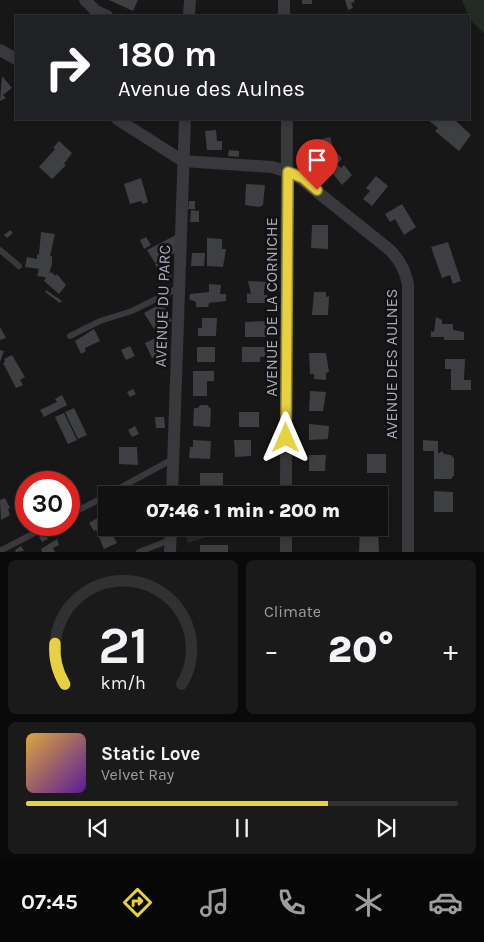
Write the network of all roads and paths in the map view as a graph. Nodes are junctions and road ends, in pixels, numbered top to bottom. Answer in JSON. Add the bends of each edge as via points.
{"nodes":[{"id":1,"x":85,"y":0,"type":"edge"},
{"id":2,"x":190,"y":0,"type":"edge"},
{"id":3,"x":284,"y":0,"type":"edge"},
{"id":4,"x":102,"y":14,"type":"edge"},
{"id":5,"x":189,"y":15,"type":"edge"},
{"id":6,"x":284,"y":15,"type":"edge"},
{"id":7,"x":119,"y":120,"type":"edge"},
{"id":8,"x":185,"y":120,"type":"edge"},
{"id":9,"x":287,"y":120,"type":"edge"},
{"id":10,"x":183,"y":160,"type":"junction"},
{"id":11,"x":288,"y":172,"type":"junction"},
{"id":12,"x":0,"y":250,"type":"edge"},
{"id":13,"x":19,"y":266,"type":"dead end"},
{"id":14,"x":178,"y":288,"type":"junction"},
{"id":15,"x":70,"y":336,"type":"dead end"},
{"id":16,"x":173,"y":459,"type":"junction"},
{"id":17,"x":124,"y":486,"type":"edge"},
{"id":18,"x":172,"y":486,"type":"edge"},
{"id":19,"x":286,"y":486,"type":"edge"},
{"id":20,"x":98,"y":500,"type":"edge"},
{"id":21,"x":80,"y":509,"type":"edge"},
{"id":22,"x":29,"y":536,"type":"edge"},
{"id":23,"x":286,"y":536,"type":"edge"},
{"id":24,"x":170,"y":540,"type":"edge"},
{"id":25,"x":0,"y":551,"type":"edge"},
{"id":26,"x":139,"y":552,"type":"edge"},
{"id":27,"x":286,"y":552,"type":"edge"},
{"id":28,"x":408,"y":552,"type":"edge"}],
"edges":[{"from":1,"to":4,"type":"street"},
{"from":2,"to":5,"type":"street"},
{"from":3,"to":6,"type":"street"},
{"from":7,"to":10,"type":"street"},
{"from":8,"to":10,"type":"street","name":"AVENUE DU PARC"},
{"from":9,"to":11,"type":"street","name":"AVENUE DE LA CORNICHE"},
{"from":10,"to":11,"type":"street","name":"AVENUE DES AULNES","via":[[272,167]]},
{"from":10,"to":14,"type":"street","name":"AVENUE DU PARC"},
{"from":11,"to":19,"type":"street","name":"AVENUE DE LA CORNICHE"},
{"from":11,"to":28,"type":"street","name":"AVENUE DES AULNES","via":[[303,178],[390,250],[406,271]]},
{"from":12,"to":13,"type":"lane"},
{"from":14,"to":15,"type":"lane"},
{"from":14,"to":16,"type":"street","name":"AVENUE DU PARC"},
{"from":16,"to":17,"type":"lane"},
{"from":16,"to":18,"type":"street","name":"AVENUE DU PARC"},
{"from":20,"to":21,"type":"lane"},
{"from":22,"to":25,"type":"lane"},
{"from":23,"to":27,"type":"street"},
{"from":24,"to":26,"type":"lane"}]}
